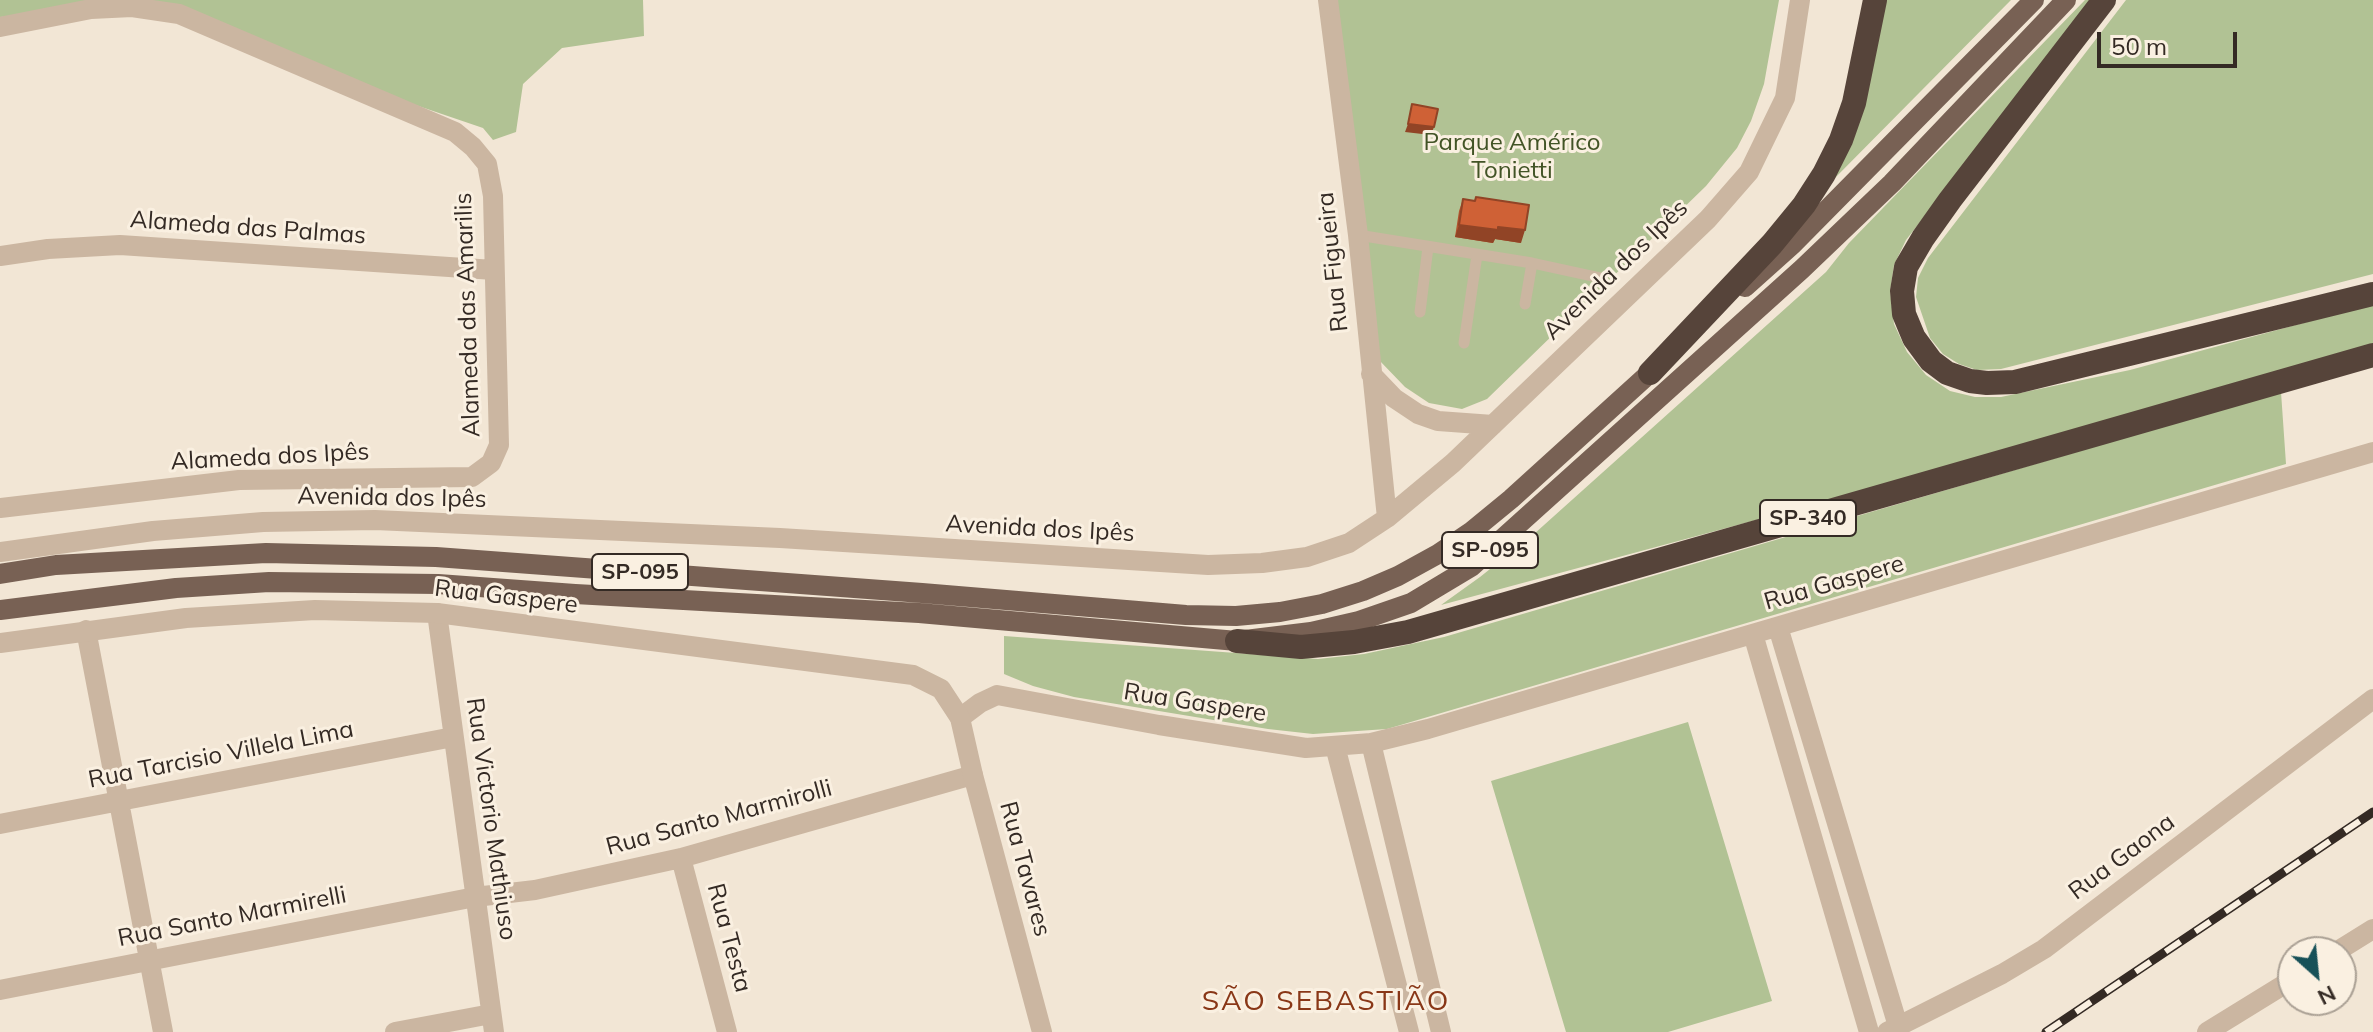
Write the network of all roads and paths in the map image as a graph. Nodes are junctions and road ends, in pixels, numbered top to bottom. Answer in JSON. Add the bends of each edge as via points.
{"nodes":[{"id":1,"x":1328,"y":0,"type":"edge"},
{"id":2,"x":1800,"y":0,"type":"edge"},
{"id":3,"x":1875,"y":0,"type":"edge"},
{"id":4,"x":2034,"y":0,"type":"edge"},
{"id":5,"x":2066,"y":0,"type":"edge"},
{"id":6,"x":2104,"y":0,"type":"edge"},
{"id":7,"x":0,"y":27,"type":"edge"},
{"id":8,"x":1358,"y":235,"type":"junction"},
{"id":9,"x":1428,"y":247,"type":"junction"},
{"id":10,"x":1477,"y":255,"type":"junction"},
{"id":11,"x":0,"y":256,"type":"edge"},
{"id":12,"x":1532,"y":263,"type":"junction"},
{"id":13,"x":494,"y":270,"type":"junction"},
{"id":14,"x":1601,"y":278,"type":"dead end"},
{"id":15,"x":2373,"y":294,"type":"edge"},
{"id":16,"x":1525,"y":304,"type":"dead end"},
{"id":17,"x":1420,"y":312,"type":"dead end"},
{"id":18,"x":1464,"y":343,"type":"dead end"},
{"id":19,"x":2373,"y":355,"type":"edge"},
{"id":20,"x":1650,"y":373,"type":"junction"},
{"id":21,"x":1371,"y":374,"type":"junction"},
{"id":22,"x":1493,"y":425,"type":"junction"},
{"id":23,"x":2373,"y":452,"type":"edge"},
{"id":24,"x":491,"y":463,"type":"joint"},
{"id":25,"x":0,"y":508,"type":"edge"},
{"id":26,"x":1387,"y":518,"type":"junction"},
{"id":27,"x":0,"y":552,"type":"edge"},
{"id":28,"x":0,"y":574,"type":"edge"},
{"id":29,"x":0,"y":610,"type":"edge"},
{"id":30,"x":437,"y":613,"type":"junction"},
{"id":31,"x":1778,"y":627,"type":"junction"},
{"id":32,"x":86,"y":630,"type":"junction"},
{"id":33,"x":1753,"y":634,"type":"junction"},
{"id":34,"x":1237,"y":641,"type":"junction"},
{"id":35,"x":0,"y":643,"type":"edge"},
{"id":36,"x":2373,"y":699,"type":"edge"},
{"id":37,"x":960,"y":718,"type":"junction"},
{"id":38,"x":453,"y":737,"type":"junction"},
{"id":39,"x":1371,"y":743,"type":"junction"},
{"id":40,"x":1335,"y":746,"type":"junction"},
{"id":41,"x":973,"y":775,"type":"junction"},
{"id":42,"x":119,"y":801,"type":"junction"},
{"id":43,"x":0,"y":824,"type":"edge"},
{"id":44,"x":681,"y":858,"type":"junction"},
{"id":45,"x":475,"y":897,"type":"junction"},
{"id":46,"x":149,"y":960,"type":"junction"},
{"id":47,"x":2277,"y":989,"type":"edge"},
{"id":48,"x":0,"y":990,"type":"edge"},
{"id":49,"x":493,"y":1023,"type":"edge"},
{"id":50,"x":1892,"y":1029,"type":"edge"},
{"id":51,"x":163,"y":1032,"type":"edge"},
{"id":52,"x":395,"y":1032,"type":"edge"},
{"id":53,"x":727,"y":1032,"type":"edge"},
{"id":54,"x":1042,"y":1032,"type":"edge"},
{"id":55,"x":1409,"y":1032,"type":"edge"},
{"id":56,"x":1441,"y":1032,"type":"edge"},
{"id":57,"x":1869,"y":1032,"type":"edge"},
{"id":58,"x":2207,"y":1032,"type":"edge"}],
"edges":[{"from":1,"to":8,"type":"street","name":"Rua Figueira"},
{"from":2,"to":22,"type":"street","name":"Avenida dos Ipês","via":[[1785,98],[1749,172],[1708,219]]},
{"from":3,"to":20,"type":"highway","via":[[1854,103],[1824,174],[1772,244]]},
{"from":4,"to":20,"type":"main road","number":"SP-095","via":[[1793,244]]},
{"from":5,"to":34,"type":"main road","number":"SP-095","via":[[1802,269],[1471,567],[1411,603],[1359,621]]},
{"from":6,"to":15,"type":"highway","via":[[1950,200],[1906,267],[1904,314],[1931,361],[1970,381],[2015,382]]},
{"from":7,"to":13,"type":"street","name":"Alameda das Amarilis","via":[[91,9],[132,7],[179,14],[455,132],[487,164]]},
{"from":8,"to":9,"type":"lane"},
{"from":8,"to":21,"type":"street","name":"Rua Figueira"},
{"from":9,"to":10,"type":"lane"},
{"from":9,"to":17,"type":"lane"},
{"from":10,"to":12,"type":"lane"},
{"from":10,"to":18,"type":"lane"},
{"from":11,"to":13,"type":"street","name":"Alameda das Palmas","via":[[120,245]]},
{"from":12,"to":14,"type":"lane"},
{"from":12,"to":16,"type":"lane"},
{"from":13,"to":24,"type":"street","name":"Alameda das Amarilis","via":[[499,445]]},
{"from":19,"to":34,"type":"highway","number":"SP-340","via":[[1408,632],[1301,647]]},
{"from":20,"to":28,"type":"main road","number":"SP-095","via":[[1511,499],[1438,554],[1363,591],[1280,612],[1186,615],[436,557],[266,553],[56,565]]},
{"from":21,"to":22,"type":"street","via":[[1418,414],[1438,421]]},
{"from":21,"to":26,"type":"street","name":"Rua Figueira"},
{"from":22,"to":26,"type":"street","name":"Avenida dos Ipês"},
{"from":23,"to":31,"type":"street","name":"Rua Gaspere"},
{"from":24,"to":25,"type":"street","name":"Alameda dos Ipês","via":[[472,477],[239,480]]},
{"from":26,"to":27,"type":"street","name":"Avenida dos Ipês","via":[[1349,543],[1307,557],[1235,564],[375,520],[153,531]]},
{"from":29,"to":34,"type":"main road","number":"SP-095","via":[[269,582],[438,584],[919,613]]},
{"from":30,"to":32,"type":"street","name":"Rua Gaspere","via":[[315,610]]},
{"from":30,"to":37,"type":"street","name":"Rua Gaspere","via":[[913,675],[941,689]]},
{"from":30,"to":38,"type":"street","name":"Rua Victorio Mathiuso"},
{"from":31,"to":33,"type":"street","name":"Rua Gaspere"},
{"from":31,"to":50,"type":"street"},
{"from":32,"to":35,"type":"street","name":"Rua Gaspere"},
{"from":32,"to":42,"type":"street"},
{"from":33,"to":39,"type":"street","name":"Rua Gaspere"},
{"from":33,"to":57,"type":"street"},
{"from":36,"to":50,"type":"street","name":"Rua Gaona","via":[[2044,949]]},
{"from":37,"to":40,"type":"street","name":"Rua Gaspere","via":[[997,695],[1306,748]]},
{"from":37,"to":41,"type":"street","name":"Rua Tavares"},
{"from":38,"to":42,"type":"street","name":"Rua Tarcisio Villela Lima"},
{"from":38,"to":45,"type":"street","name":"Rua Victorio Mathiuso"},
{"from":39,"to":40,"type":"street","name":"Rua Gaspere"},
{"from":39,"to":56,"type":"street"},
{"from":40,"to":55,"type":"street"},
{"from":41,"to":44,"type":"street","name":"Rua Santo Marmirolli"},
{"from":41,"to":54,"type":"street","name":"Rua Tavares"},
{"from":42,"to":43,"type":"street","name":"Rua Tarcisio Villela Lima"},
{"from":42,"to":46,"type":"street"},
{"from":44,"to":45,"type":"street","name":"Rua Santo Marmirolli","via":[[535,890]]},
{"from":44,"to":53,"type":"street","name":"Rua Testa"},
{"from":45,"to":46,"type":"street","name":"Rua Santo Marmirelli"},
{"from":45,"to":49,"type":"street","name":"Rua Victorio Mathiuso"},
{"from":46,"to":48,"type":"street","name":"Rua Santo Marmirelli"},
{"from":46,"to":51,"type":"street"},
{"from":47,"to":58,"type":"street"},
{"from":49,"to":52,"type":"street"}]}
